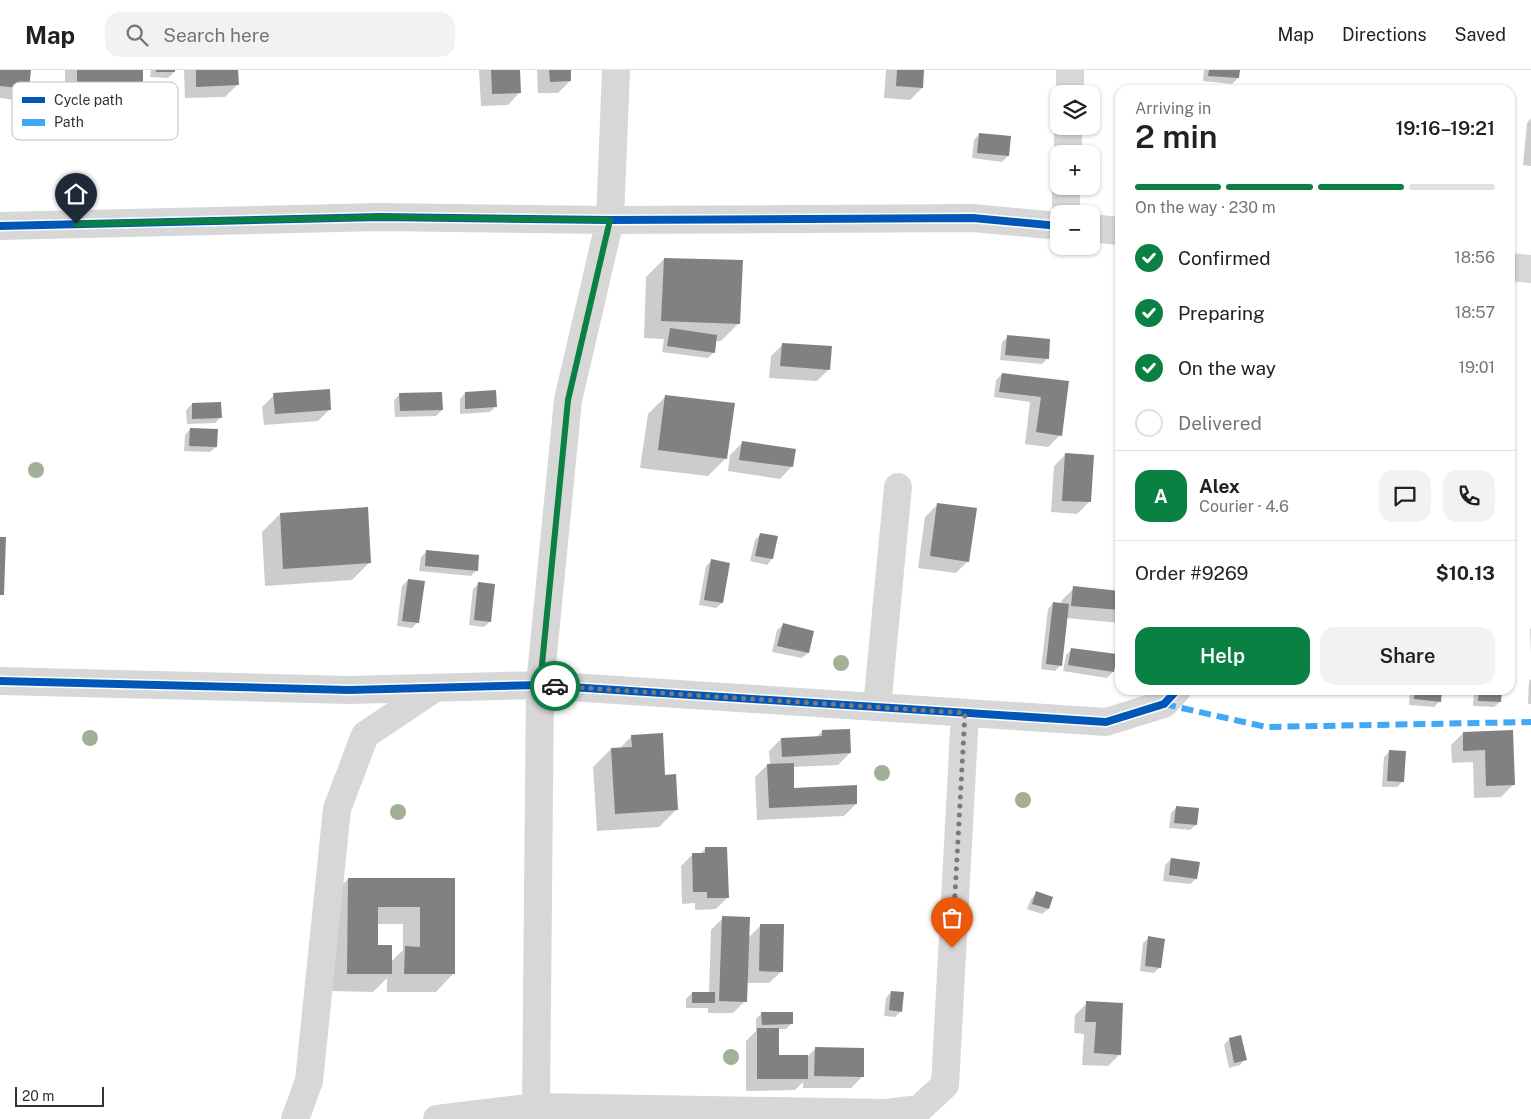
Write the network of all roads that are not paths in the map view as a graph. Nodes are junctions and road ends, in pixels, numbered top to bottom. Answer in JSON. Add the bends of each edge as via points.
{"nodes":[{"id":1,"x":616,"y":70,"type":"edge"},
{"id":2,"x":1070,"y":70,"type":"edge"},
{"id":3,"x":1070,"y":85,"type":"edge"},
{"id":4,"x":610,"y":220,"type":"junction"},
{"id":5,"x":1050,"y":225,"type":"edge"},
{"id":6,"x":0,"y":226,"type":"edge"},
{"id":7,"x":1100,"y":229,"type":"edge"},
{"id":8,"x":1115,"y":230,"type":"edge"},
{"id":9,"x":1515,"y":267,"type":"edge"},
{"id":10,"x":1531,"y":269,"type":"edge"},
{"id":11,"x":898,"y":487,"type":"dead end"},
{"id":12,"x":0,"y":682,"type":"edge"},
{"id":13,"x":540,"y":685,"type":"junction"},
{"id":14,"x":435,"y":688,"type":"junction"},
{"id":15,"x":1172,"y":695,"type":"edge"},
{"id":16,"x":877,"y":707,"type":"junction"},
{"id":17,"x":965,"y":713,"type":"junction"},
{"id":18,"x":536,"y":1107,"type":"junction"},
{"id":19,"x":295,"y":1119,"type":"edge"},
{"id":20,"x":437,"y":1119,"type":"edge"}],
"edges":[{"from":1,"to":4,"type":"street"},
{"from":2,"to":3,"type":"street"},
{"from":4,"to":5,"type":"street","via":[[973,218]]},
{"from":4,"to":6,"type":"street","via":[[380,217]]},
{"from":4,"to":13,"type":"street","via":[[568,400]]},
{"from":7,"to":8,"type":"street"},
{"from":9,"to":10,"type":"street"},
{"from":11,"to":16,"type":"street"},
{"from":12,"to":14,"type":"street","via":[[349,690]]},
{"from":13,"to":14,"type":"street"},
{"from":13,"to":16,"type":"street"},
{"from":13,"to":18,"type":"street"},
{"from":14,"to":19,"type":"street","via":[[365,735],[337,809],[309,1081]]},
{"from":15,"to":17,"type":"street","via":[[1164,704],[1106,722]]},
{"from":16,"to":17,"type":"street"},
{"from":17,"to":18,"type":"street","via":[[945,1085],[919,1109],[886,1113]]},
{"from":18,"to":20,"type":"street"}]}
